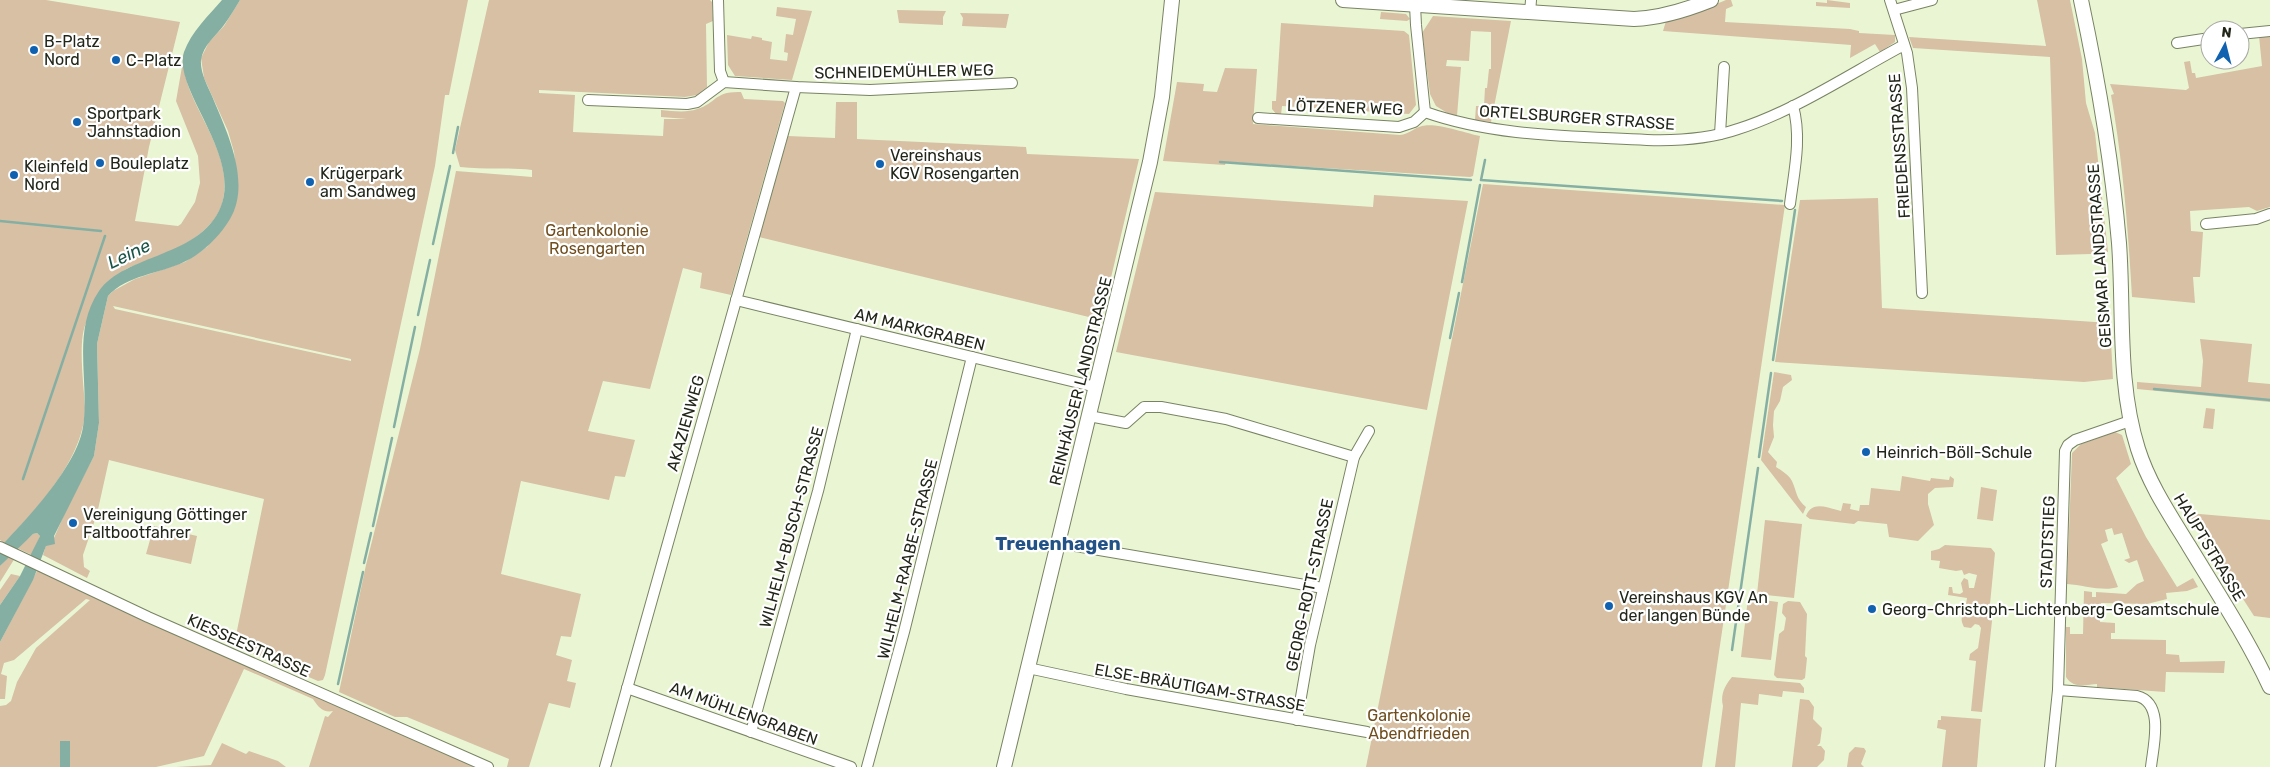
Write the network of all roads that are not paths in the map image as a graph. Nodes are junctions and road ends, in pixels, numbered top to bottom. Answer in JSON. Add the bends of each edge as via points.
{"nodes":[{"id":1,"x":718,"y":0,"type":"edge"},
{"id":2,"x":1172,"y":0,"type":"edge"},
{"id":3,"x":1343,"y":0,"type":"edge"},
{"id":4,"x":1350,"y":0,"type":"edge"},
{"id":5,"x":1711,"y":0,"type":"edge"},
{"id":6,"x":1932,"y":0,"type":"edge"},
{"id":7,"x":2083,"y":0,"type":"edge"},
{"id":8,"x":1416,"y":5,"type":"junction"},
{"id":9,"x":1892,"y":5,"type":"edge"},
{"id":10,"x":1530,"y":6,"type":"edge"},
{"id":11,"x":2270,"y":31,"type":"edge"},
{"id":12,"x":2250,"y":33,"type":"edge"},
{"id":13,"x":2200,"y":40,"type":"edge"},
{"id":14,"x":2177,"y":43,"type":"dead end"},
{"id":15,"x":1904,"y":45,"type":"junction"},
{"id":16,"x":1724,"y":67,"type":"dead end"},
{"id":17,"x":724,"y":82,"type":"junction"},
{"id":18,"x":1012,"y":83,"type":"dead end"},
{"id":19,"x":796,"y":87,"type":"junction"},
{"id":20,"x":588,"y":100,"type":"dead end"},
{"id":21,"x":1793,"y":106,"type":"junction"},
{"id":22,"x":1426,"y":112,"type":"junction"},
{"id":23,"x":1258,"y":118,"type":"dead end"},
{"id":24,"x":1720,"y":134,"type":"junction"},
{"id":25,"x":1790,"y":204,"type":"dead end"},
{"id":26,"x":2270,"y":214,"type":"edge"},
{"id":27,"x":2206,"y":224,"type":"dead end"},
{"id":28,"x":1922,"y":293,"type":"dead end"},
{"id":29,"x":736,"y":300,"type":"junction"},
{"id":30,"x":857,"y":329,"type":"junction"},
{"id":31,"x":972,"y":357,"type":"junction"},
{"id":32,"x":1096,"y":387,"type":"junction"},
{"id":33,"x":1089,"y":416,"type":"junction"},
{"id":34,"x":2130,"y":421,"type":"junction"},
{"id":35,"x":1369,"y":431,"type":"dead end"},
{"id":36,"x":1354,"y":457,"type":"junction"},
{"id":37,"x":1058,"y":543,"type":"junction"},
{"id":38,"x":0,"y":547,"type":"edge"},
{"id":39,"x":1323,"y":588,"type":"junction"},
{"id":40,"x":1028,"y":668,"type":"junction"},
{"id":41,"x":2270,"y":687,"type":"edge"},
{"id":42,"x":627,"y":688,"type":"junction"},
{"id":43,"x":2058,"y":690,"type":"junction"},
{"id":44,"x":1297,"y":720,"type":"junction"},
{"id":45,"x":751,"y":732,"type":"junction"},
{"id":46,"x":1367,"y":732,"type":"dead end"},
{"id":47,"x":488,"y":767,"type":"edge"},
{"id":48,"x":605,"y":767,"type":"edge"},
{"id":49,"x":851,"y":767,"type":"edge"},
{"id":50,"x":867,"y":767,"type":"edge"},
{"id":51,"x":1004,"y":767,"type":"edge"},
{"id":52,"x":2050,"y":767,"type":"edge"},
{"id":53,"x":2151,"y":767,"type":"edge"}],
"edges":[{"from":1,"to":17,"type":"street","via":[[720,71]]},
{"from":2,"to":32,"type":"main road","name":"REINHÄUSER LANDSTRASSE","via":[[1159,115]]},
{"from":3,"to":4,"type":"main road"},
{"from":4,"to":8,"type":"main road"},
{"from":5,"to":10,"type":"main road","via":[[1686,10],[1636,19]]},
{"from":6,"to":9,"type":"street"},
{"from":7,"to":34,"type":"main road","name":"GEISMAR LANDSTRASSE","via":[[2115,202]]},
{"from":8,"to":10,"type":"main road"},
{"from":8,"to":22,"type":"street"},
{"from":9,"to":15,"type":"street","name":"FRIEDENSSTRASSE"},
{"from":11,"to":12,"type":"street"},
{"from":13,"to":14,"type":"street"},
{"from":15,"to":21,"type":"street","name":"ORTELSBURGER STRASSE"},
{"from":15,"to":28,"type":"street","name":"FRIEDENSSTRASSE","via":[[1914,110]]},
{"from":16,"to":24,"type":"street"},
{"from":17,"to":19,"type":"street","name":"SCHNEIDEMÜHLER WEG"},
{"from":17,"to":20,"type":"street","via":[[697,102],[687,104]]},
{"from":18,"to":19,"type":"street","name":"SCHNEIDEMÜHLER WEG","via":[[870,90]]},
{"from":19,"to":29,"type":"street","name":"AKAZIENWEG"},
{"from":21,"to":24,"type":"street","name":"ORTELSBURGER STRASSE","via":[[1762,121]]},
{"from":21,"to":25,"type":"street","via":[[1797,148]]},
{"from":22,"to":23,"type":"street","name":"LÖTZENER WEG","via":[[1414,122],[1399,127]]},
{"from":22,"to":24,"type":"street","name":"ORTELSBURGER STRASSE","via":[[1488,129],[1573,136],[1670,140]]},
{"from":26,"to":27,"type":"street","via":[[2256,219]]},
{"from":29,"to":30,"type":"street","name":"AM MARKGRABEN"},
{"from":29,"to":42,"type":"street","name":"AKAZIENWEG"},
{"from":30,"to":31,"type":"street","name":"AM MARKGRABEN"},
{"from":30,"to":45,"type":"street","name":"WILHELM-BUSCH-STRASSE","via":[[815,501]]},
{"from":31,"to":32,"type":"street","name":"AM MARKGRABEN"},
{"from":31,"to":50,"type":"street","name":"WILHELM-RAABE-STRASSE"},
{"from":32,"to":33,"type":"main road","name":"REINHÄUSER LANDSTRASSE"},
{"from":33,"to":36,"type":"street","via":[[1126,423],[1144,407],[1161,407],[1238,422]]},
{"from":33,"to":37,"type":"main road","name":"REINHÄUSER LANDSTRASSE"},
{"from":34,"to":41,"type":"main road","name":"HAUPTSTRASSE","via":[[2142,462],[2156,493]]},
{"from":34,"to":43,"type":"street","name":"STADTSTIEG","via":[[2075,440],[2066,451]]},
{"from":35,"to":36,"type":"street","name":"GEORG-ROTT-STRASSE"},
{"from":36,"to":39,"type":"street","name":"GEORG-ROTT-STRASSE"},
{"from":37,"to":39,"type":"street"},
{"from":37,"to":40,"type":"main road","name":"REINHÄUSER LANDSTRASSE"},
{"from":38,"to":47,"type":"street","name":"KIESSEESTRASSE","via":[[148,617]]},
{"from":39,"to":44,"type":"street","name":"GEORG-ROTT-STRASSE"},
{"from":40,"to":44,"type":"street","name":"ELSE-BRÄUTIGAM-STRASSE"},
{"from":40,"to":51,"type":"main road","name":"REINHÄUSER LANDSTRASSE"},
{"from":42,"to":45,"type":"street","name":"AM MÜHLENGRABEN"},
{"from":42,"to":48,"type":"street","name":"AKAZIENWEG"},
{"from":43,"to":52,"type":"street","name":"STADTSTIEG"},
{"from":43,"to":53,"type":"street","via":[[2144,699],[2150,706],[2154,722]]},
{"from":44,"to":46,"type":"street","name":"ELSE-BRÄUTIGAM-STRASSE"},
{"from":45,"to":49,"type":"street","name":"AM MÜHLENGRABEN"}]}
